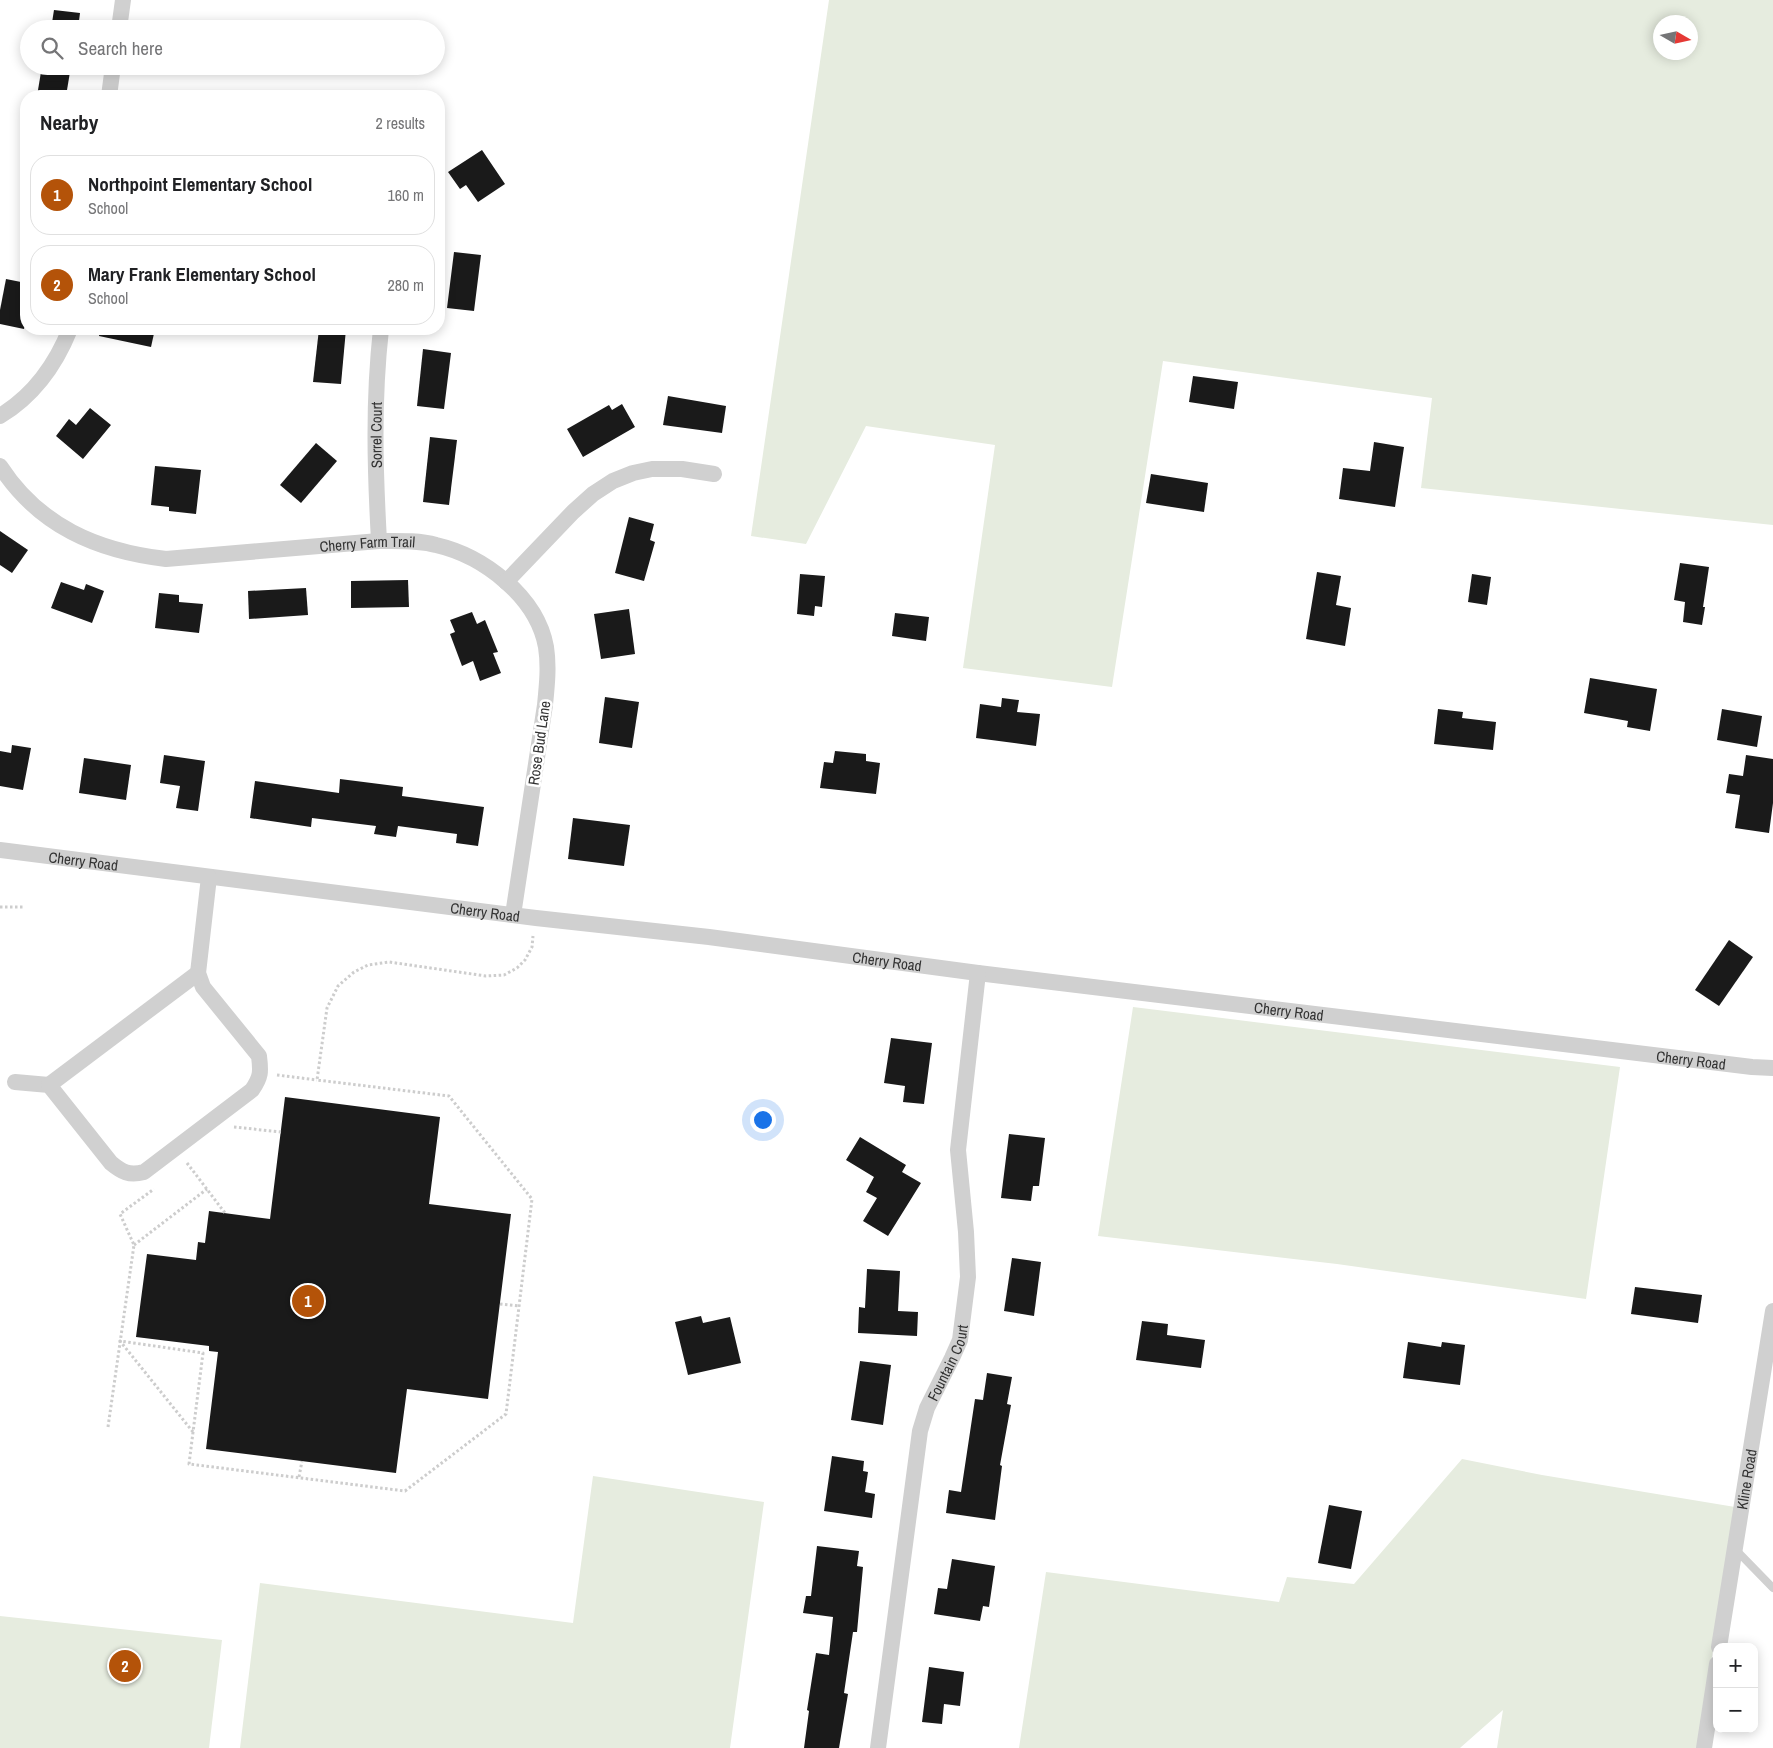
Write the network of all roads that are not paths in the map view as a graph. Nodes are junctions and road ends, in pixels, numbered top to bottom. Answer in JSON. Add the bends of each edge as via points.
{"nodes":[{"id":1,"x":124,"y":0,"type":"edge"},
{"id":2,"x":121,"y":20,"type":"edge"},
{"id":3,"x":112,"y":75,"type":"edge"},
{"id":4,"x":110,"y":90,"type":"edge"},
{"id":5,"x":68,"y":335,"type":"edge"},
{"id":6,"x":381,"y":335,"type":"edge"},
{"id":7,"x":0,"y":416,"type":"edge"},
{"id":8,"x":0,"y":466,"type":"edge"},
{"id":9,"x":714,"y":474,"type":"dead end"},
{"id":10,"x":379,"y":541,"type":"junction"},
{"id":11,"x":506,"y":582,"type":"junction"},
{"id":12,"x":0,"y":850,"type":"edge"},
{"id":13,"x":209,"y":876,"type":"junction"},
{"id":14,"x":513,"y":915,"type":"junction"},
{"id":15,"x":198,"y":973,"type":"junction"},
{"id":16,"x":978,"y":973,"type":"junction"},
{"id":17,"x":1773,"y":1068,"type":"edge"},
{"id":18,"x":15,"y":1082,"type":"dead end"},
{"id":19,"x":49,"y":1086,"type":"junction"},
{"id":20,"x":1773,"y":1310,"type":"edge"},
{"id":21,"x":1735,"y":1548,"type":"junction"},
{"id":22,"x":1773,"y":1588,"type":"edge"},
{"id":23,"x":1721,"y":1643,"type":"edge"},
{"id":24,"x":1713,"y":1688,"type":"edge"},
{"id":25,"x":878,"y":1748,"type":"edge"},
{"id":26,"x":1704,"y":1748,"type":"edge"}],
"edges":[{"from":1,"to":2,"type":"street"},
{"from":3,"to":4,"type":"street"},
{"from":5,"to":7,"type":"street","via":[[45,376],[23,399]]},
{"from":6,"to":10,"type":"street","name":"Sorrel Court","via":[[375,430]]},
{"from":8,"to":10,"type":"street","name":"Cherry Farm Trail","via":[[41,513],[60,526],[86,540],[140,556],[166,559]]},
{"from":9,"to":11,"type":"street","via":[[652,469],[613,481],[573,512]]},
{"from":10,"to":11,"type":"street","name":"Cherry Farm Trail","via":[[436,544],[462,554]]},
{"from":11,"to":14,"type":"street","name":"Rose Bud Lane","via":[[518,592],[539,624],[546,647],[548,672]]},
{"from":12,"to":13,"type":"street","name":"Cherry Road"},
{"from":13,"to":14,"type":"street","name":"Cherry Road"},
{"from":13,"to":15,"type":"street"},
{"from":14,"to":16,"type":"street","name":"Cherry Road"},
{"from":15,"to":19,"type":"street"},
{"from":15,"to":19,"type":"street","via":[[204,987],[259,1056],[259,1079],[252,1090],[159,1161],[144,1172],[134,1175],[123,1173],[111,1163]]},
{"from":16,"to":17,"type":"street","name":"Cherry Road"},
{"from":16,"to":25,"type":"street","name":"Fountain Court","via":[[958,1150],[966,1232],[967,1286],[960,1340],[927,1408],[920,1431]]},
{"from":18,"to":19,"type":"street"},
{"from":20,"to":21,"type":"street","name":"Kline Road"},
{"from":21,"to":22,"type":"lane"},
{"from":21,"to":23,"type":"street","name":"Kline Road"},
{"from":24,"to":26,"type":"street"}]}
